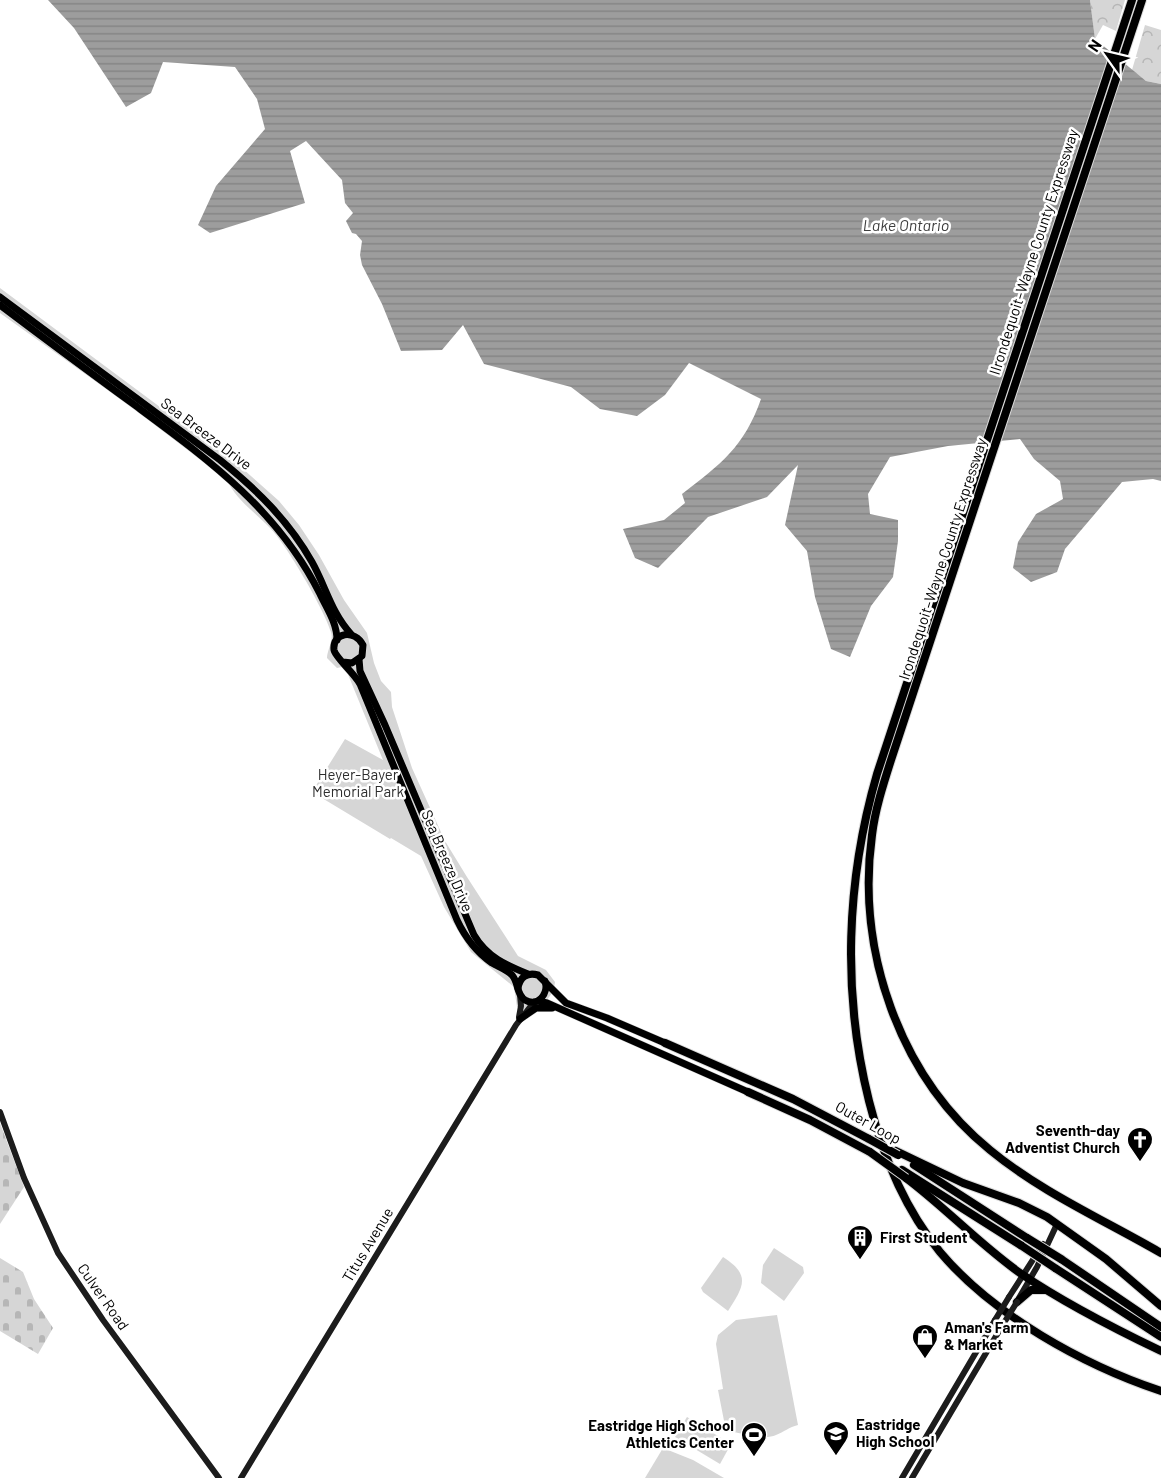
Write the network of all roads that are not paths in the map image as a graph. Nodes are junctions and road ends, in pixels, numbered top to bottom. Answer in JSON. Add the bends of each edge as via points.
{"nodes":[{"id":1,"x":1132,"y":0,"type":"edge"},
{"id":2,"x":1142,"y":0,"type":"edge"},
{"id":3,"x":1131,"y":18,"type":"junction"},
{"id":4,"x":0,"y":297,"type":"edge"},
{"id":5,"x":0,"y":305,"type":"edge"},
{"id":6,"x":972,"y":498,"type":"junction"},
{"id":7,"x":351,"y":634,"type":"junction"},
{"id":8,"x":337,"y":640,"type":"junction"},
{"id":9,"x":359,"y":659,"type":"junction"},
{"id":10,"x":343,"y":663,"type":"junction"},
{"id":11,"x":528,"y":974,"type":"junction"},
{"id":12,"x":545,"y":981,"type":"junction"},
{"id":13,"x":519,"y":991,"type":"junction"},
{"id":14,"x":536,"y":1001,"type":"junction"},
{"id":15,"x":561,"y":1010,"type":"junction"},
{"id":16,"x":518,"y":1022,"type":"junction"},
{"id":17,"x":665,"y":1043,"type":"joint"},
{"id":18,"x":748,"y":1092,"type":"joint"},
{"id":19,"x":0,"y":1112,"type":"edge"},
{"id":20,"x":897,"y":1153,"type":"junction"},
{"id":21,"x":904,"y":1174,"type":"junction"},
{"id":22,"x":1058,"y":1224,"type":"junction"},
{"id":23,"x":1117,"y":1228,"type":"junction"},
{"id":24,"x":1161,"y":1253,"type":"edge"},
{"id":25,"x":1161,"y":1259,"type":"edge"},
{"id":26,"x":1026,"y":1277,"type":"junction"},
{"id":27,"x":1052,"y":1292,"type":"junction"},
{"id":28,"x":1013,"y":1299,"type":"junction"},
{"id":29,"x":1161,"y":1306,"type":"edge"},
{"id":30,"x":1161,"y":1326,"type":"edge"},
{"id":31,"x":1161,"y":1337,"type":"edge"},
{"id":32,"x":1161,"y":1351,"type":"edge"},
{"id":33,"x":1161,"y":1391,"type":"edge"},
{"id":34,"x":219,"y":1478,"type":"edge"},
{"id":35,"x":241,"y":1478,"type":"edge"},
{"id":36,"x":902,"y":1478,"type":"edge"},
{"id":37,"x":912,"y":1478,"type":"edge"}],
"edges":[{"from":1,"to":3,"type":"highway"},
{"from":2,"to":3,"type":"highway"},
{"from":3,"to":6,"type":"highway","name":"IIrondequoit–Wayne County Expressway"},
{"from":4,"to":7,"type":"main road","name":"Sea Breeze Drive","via":[[256,491],[300,543],[335,614]]},
{"from":5,"to":8,"type":"main road","name":"Sea Breeze Drive","via":[[200,454],[249,496],[307,571],[336,626]]},
{"from":6,"to":23,"type":"highway","name":"Irondequoit–Wayne County Expressway","via":[[879,802],[868,875],[873,941],[888,1001],[905,1041],[922,1072],[959,1121],[1011,1166]]},
{"from":6,"to":33,"type":"highway","name":"Irondequoit–Wayne County Expressway","via":[[879,765],[859,850],[850,948],[852,999],[869,1102],[887,1161],[902,1193],[924,1231],[958,1271],[998,1305],[1049,1339]]},
{"from":7,"to":8,"type":"main road"},
{"from":7,"to":9,"type":"main road","via":[[363,645]]},
{"from":8,"to":10,"type":"main road","via":[[334,651]]},
{"from":9,"to":10,"type":"main road"},
{"from":9,"to":11,"type":"main road","name":"Sea Breeze Drive","via":[[360,671],[474,935],[498,961]]},
{"from":10,"to":13,"type":"main road","name":"Sea Breeze Drive","via":[[360,684],[461,929],[482,955],[512,975]]},
{"from":11,"to":12,"type":"main road"},
{"from":11,"to":13,"type":"main road","via":[[521,978]]},
{"from":12,"to":14,"type":"main road","via":[[546,991]]},
{"from":12,"to":17,"type":"main road","name":"Outer Loop","via":[[568,1005]]},
{"from":13,"to":14,"type":"main road","via":[[525,1000]]},
{"from":13,"to":16,"type":"main road","name":"Titus Avenue"},
{"from":14,"to":15,"type":"main road","name":"Outer Loop"},
{"from":14,"to":16,"type":"main road","name":"Titus Avenue"},
{"from":15,"to":16,"type":"main road","via":[[536,1008]]},
{"from":15,"to":18,"type":"main road","name":"Outer Loop"},
{"from":16,"to":35,"type":"main road","name":"Titus Avenue"},
{"from":17,"to":20,"type":"highway","name":"Outer Loop","bridge":true,"via":[[793,1099]]},
{"from":18,"to":21,"type":"highway","name":"Outer Loop","bridge":true,"via":[[810,1120]]},
{"from":19,"to":34,"type":"main road","name":"Culver Road","via":[[58,1253]]},
{"from":20,"to":22,"type":"highway","via":[[1028,1207]]},
{"from":20,"to":30,"type":"highway","name":"Outer Loop","bridge":true},
{"from":21,"to":26,"type":"highway"},
{"from":21,"to":31,"type":"highway","name":"Outer Loop","bridge":true},
{"from":22,"to":26,"type":"main road"},
{"from":22,"to":29,"type":"highway","via":[[1117,1267]]},
{"from":23,"to":24,"type":"highway"},
{"from":23,"to":25,"type":"highway"},
{"from":26,"to":27,"type":"highway"},
{"from":26,"to":28,"type":"main road"},
{"from":27,"to":28,"type":"highway","via":[[1033,1289]]},
{"from":27,"to":32,"type":"highway"},
{"from":28,"to":36,"type":"main road","bridge":true,"via":[[995,1320]]},
{"from":28,"to":37,"type":"main road","bridge":true,"via":[[1002,1326]]}]}
